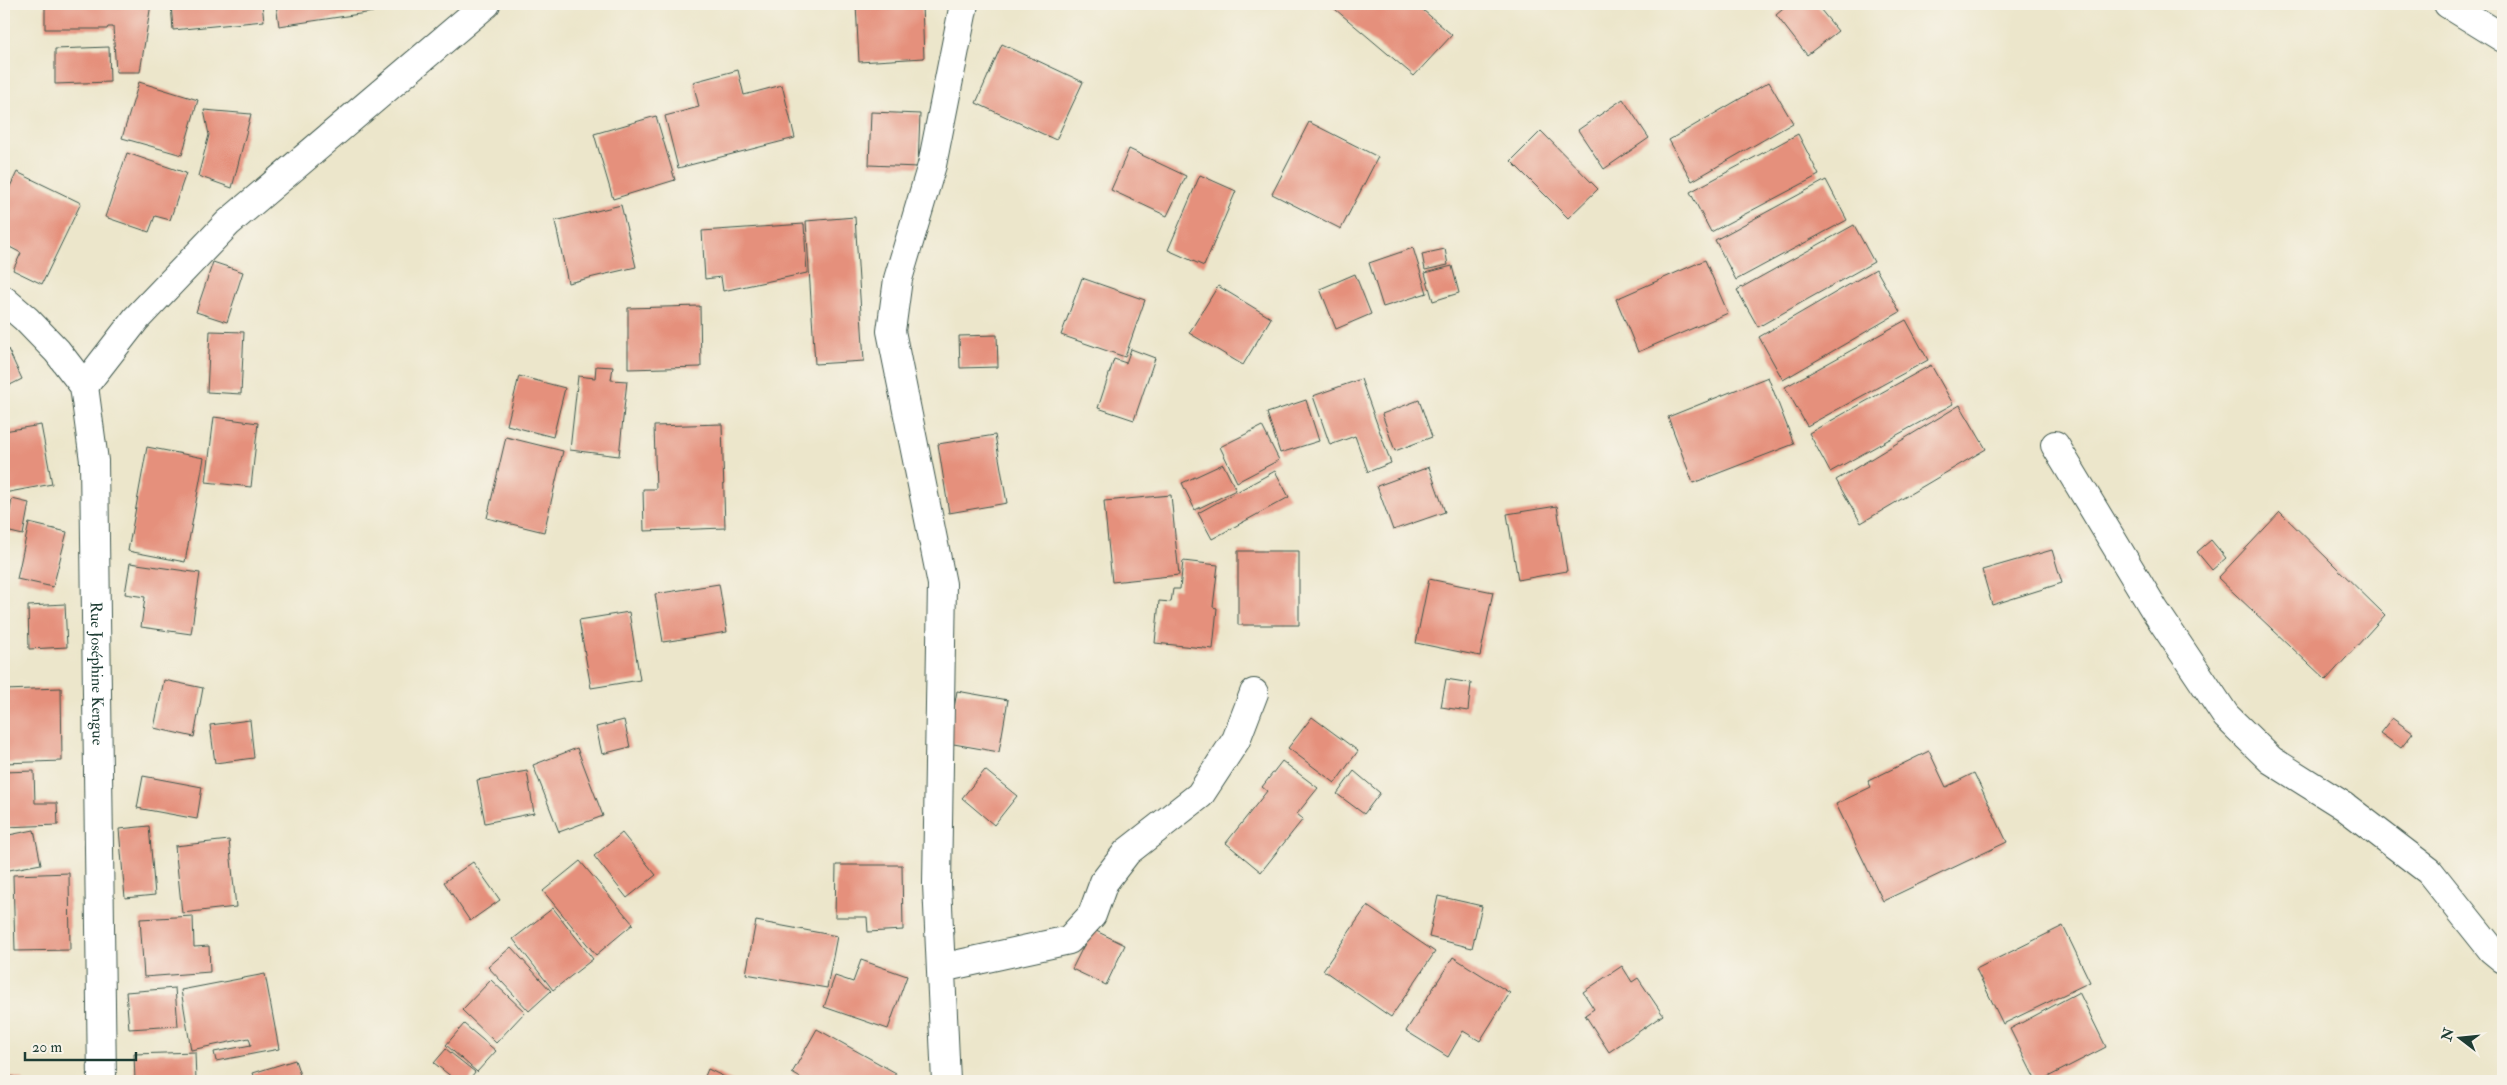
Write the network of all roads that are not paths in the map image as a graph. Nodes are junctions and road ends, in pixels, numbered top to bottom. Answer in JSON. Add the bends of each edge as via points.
{"nodes":[{"id":1,"x":486,"y":4,"type":"edge"},
{"id":2,"x":964,"y":4,"type":"edge"},
{"id":3,"x":2448,"y":4,"type":"edge"},
{"id":4,"x":2503,"y":38,"type":"edge"},
{"id":5,"x":4,"y":300,"type":"edge"},
{"id":6,"x":84,"y":386,"type":"junction"},
{"id":7,"x":2055,"y":445,"type":"dead end"},
{"id":8,"x":1254,"y":693,"type":"dead end"},
{"id":9,"x":2503,"y":959,"type":"edge"},
{"id":10,"x":941,"y":968,"type":"junction"},
{"id":11,"x":102,"y":1081,"type":"edge"},
{"id":12,"x":946,"y":1081,"type":"edge"}],
"edges":[{"from":1,"to":6,"type":"street","via":[[228,223],[136,319]]},
{"from":2,"to":10,"type":"street","via":[[932,165],[898,279],[891,331],[942,584],[937,884]]},
{"from":3,"to":4,"type":"street"},
{"from":5,"to":6,"type":"street","via":[[57,351]]},
{"from":6,"to":11,"type":"street","name":"Rue Joséphine Kengue","via":[[94,461]]},
{"from":7,"to":9,"type":"street","via":[[2154,609],[2226,716],[2272,760],[2344,806],[2429,871],[2492,950]]},
{"from":8,"to":10,"type":"street","via":[[1236,740],[1200,795],[1127,852],[1104,882],[1092,915],[1069,940]]},
{"from":10,"to":12,"type":"street"}]}
